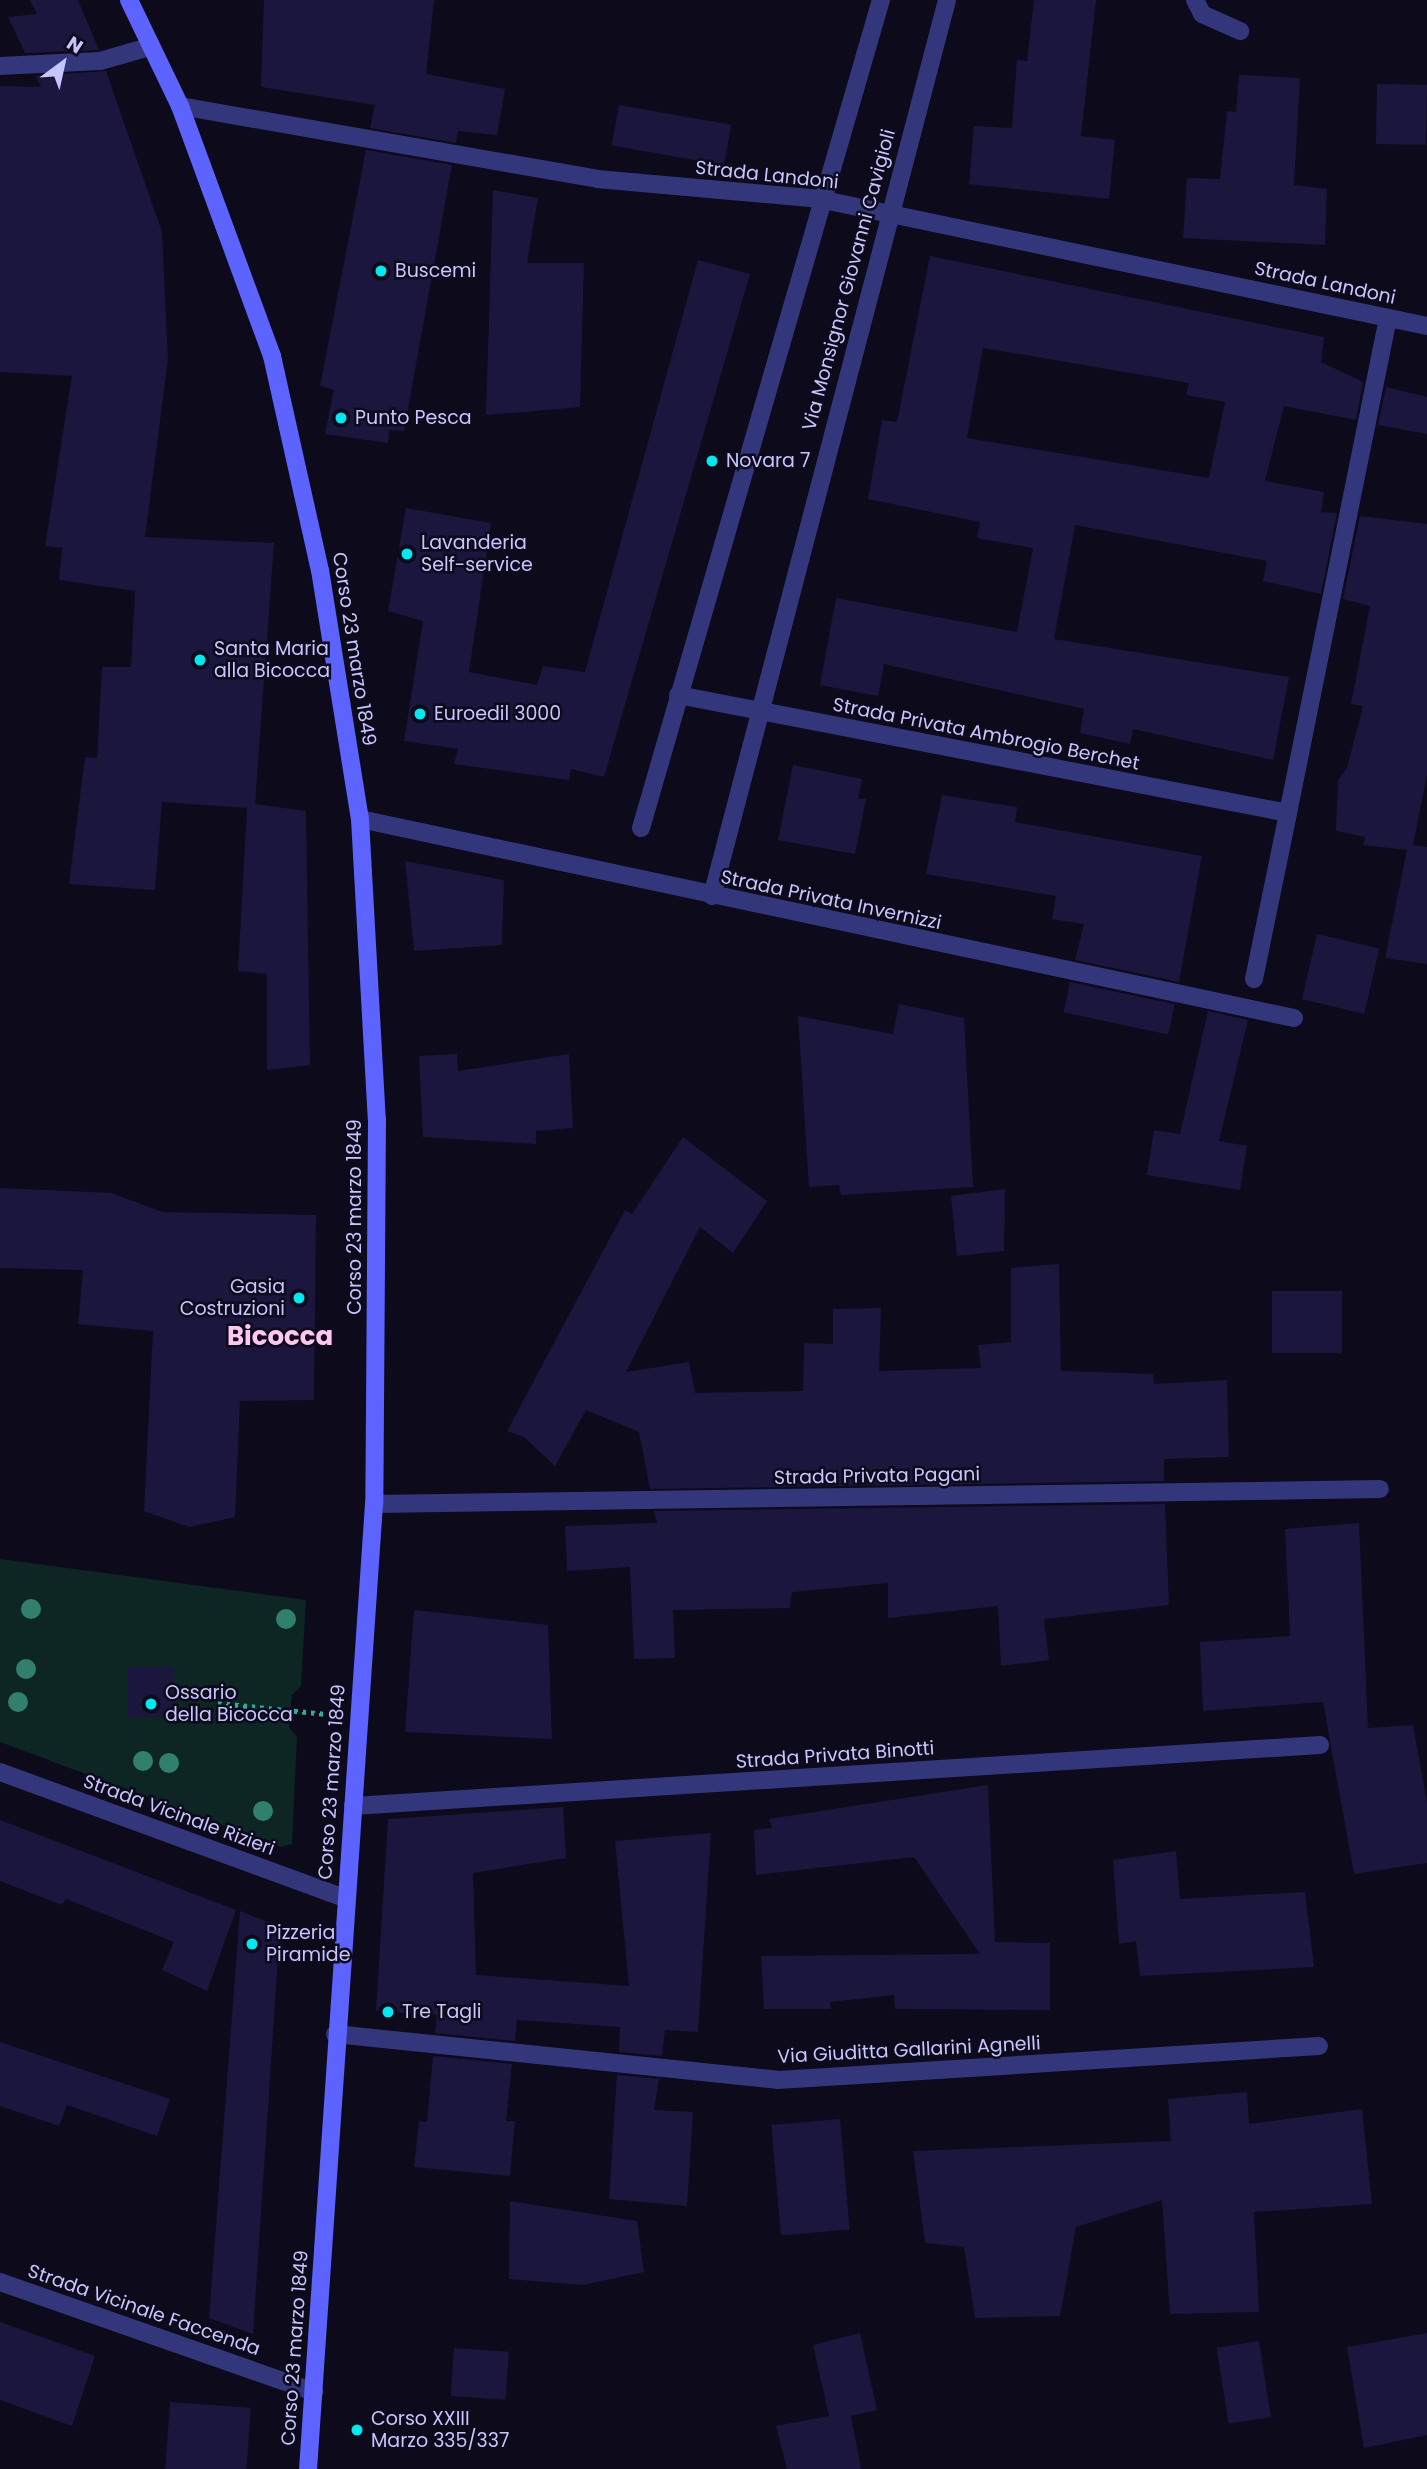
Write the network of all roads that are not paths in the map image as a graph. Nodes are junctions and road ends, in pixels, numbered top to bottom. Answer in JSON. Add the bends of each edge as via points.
{"nodes":[{"id":1,"x":129,"y":0,"type":"edge"},
{"id":2,"x":881,"y":0,"type":"edge"},
{"id":3,"x":947,"y":0,"type":"edge"},
{"id":4,"x":1195,"y":0,"type":"edge"},
{"id":5,"x":1240,"y":31,"type":"dead end"},
{"id":6,"x":149,"y":47,"type":"junction"},
{"id":7,"x":0,"y":66,"type":"edge"},
{"id":8,"x":180,"y":106,"type":"junction"},
{"id":9,"x":819,"y":199,"type":"junction"},
{"id":10,"x":887,"y":213,"type":"junction"},
{"id":11,"x":1388,"y":318,"type":"junction"},
{"id":12,"x":1427,"y":326,"type":"edge"},
{"id":13,"x":678,"y":695,"type":"junction"},
{"id":14,"x":759,"y":713,"type":"junction"},
{"id":15,"x":1288,"y":813,"type":"junction"},
{"id":16,"x":360,"y":819,"type":"junction"},
{"id":17,"x":641,"y":828,"type":"dead end"},
{"id":18,"x":712,"y":896,"type":"junction"},
{"id":19,"x":1254,"y":979,"type":"dead end"},
{"id":20,"x":1294,"y":1018,"type":"dead end"},
{"id":21,"x":1380,"y":1489,"type":"dead end"},
{"id":22,"x":374,"y":1504,"type":"junction"},
{"id":23,"x":1320,"y":1745,"type":"dead end"},
{"id":24,"x":0,"y":1772,"type":"edge"},
{"id":25,"x":353,"y":1806,"type":"junction"},
{"id":26,"x":344,"y":1898,"type":"junction"},
{"id":27,"x":335,"y":2034,"type":"junction"},
{"id":28,"x":1319,"y":2046,"type":"dead end"},
{"id":29,"x":0,"y":2282,"type":"edge"},
{"id":30,"x":314,"y":2392,"type":"junction"},
{"id":31,"x":308,"y":2469,"type":"edge"}],
"edges":[{"from":1,"to":6,"type":"main road","name":"Corso 23 marzo 1849"},
{"from":2,"to":9,"type":"street"},
{"from":3,"to":10,"type":"street","name":"Via Monsignor Giovanni Cavigioli"},
{"from":4,"to":5,"type":"street","via":[[1202,14]]},
{"from":6,"to":7,"type":"street","via":[[100,61]]},
{"from":6,"to":8,"type":"main road","name":"Corso 23 marzo 1849"},
{"from":8,"to":9,"type":"street","name":"Strada Landoni","via":[[597,180]]},
{"from":8,"to":16,"type":"main road","name":"Corso 23 marzo 1849","via":[[272,356],[320,570]]},
{"from":9,"to":10,"type":"street","name":"Strada Landoni"},
{"from":9,"to":13,"type":"street"},
{"from":10,"to":11,"type":"street","name":"Strada Landoni"},
{"from":10,"to":14,"type":"street","name":"Via Monsignor Giovanni Cavigioli"},
{"from":11,"to":12,"type":"street","name":"Strada Landoni"},
{"from":11,"to":15,"type":"street"},
{"from":13,"to":14,"type":"street","name":"Strada Privata Ambrogio Berchet"},
{"from":13,"to":17,"type":"street"},
{"from":14,"to":15,"type":"street","name":"Strada Privata Ambrogio Berchet"},
{"from":14,"to":18,"type":"street","name":"Via Monsignor Giovanni Cavigioli"},
{"from":15,"to":19,"type":"street"},
{"from":16,"to":18,"type":"street","name":"Strada Privata Invernizzi"},
{"from":16,"to":22,"type":"main road","name":"Corso 23 marzo 1849","via":[[377,1119]]},
{"from":18,"to":20,"type":"street","name":"Strada Privata Invernizzi"},
{"from":21,"to":22,"type":"street","name":"Strada Privata Pagani"},
{"from":22,"to":25,"type":"main road","name":"Corso 23 marzo 1849"},
{"from":23,"to":25,"type":"street","name":"Strada Privata Binotti"},
{"from":24,"to":26,"type":"street","name":"Strada Vicinale Rizieri"},
{"from":25,"to":26,"type":"main road","name":"Corso 23 marzo 1849"},
{"from":26,"to":27,"type":"main road","name":"Corso 23 marzo 1849"},
{"from":27,"to":28,"type":"street","name":"Via Giuditta Gallarini Agnelli","via":[[778,2080]]},
{"from":27,"to":30,"type":"main road","name":"Corso 23 marzo 1849"},
{"from":29,"to":30,"type":"street","name":"Strada Vicinale Faccenda"},
{"from":30,"to":31,"type":"main road","name":"Corso 23 marzo 1849"}]}
